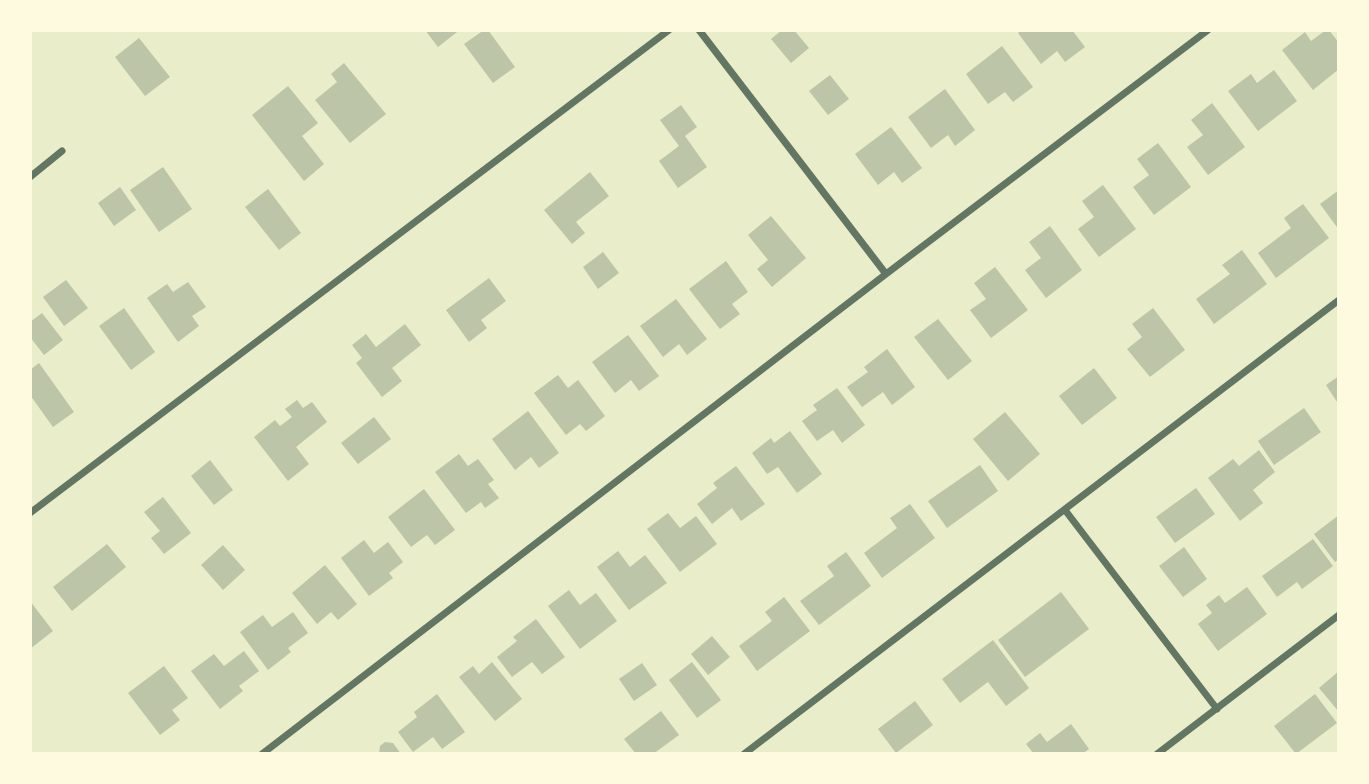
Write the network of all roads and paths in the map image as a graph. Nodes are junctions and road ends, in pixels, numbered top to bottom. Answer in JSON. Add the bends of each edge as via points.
{"nodes":[{"id":1,"x":669,"y":30,"type":"edge"},
{"id":2,"x":699,"y":30,"type":"edge"},
{"id":3,"x":1208,"y":30,"type":"edge"},
{"id":4,"x":62,"y":151,"type":"dead end"},
{"id":5,"x":30,"y":177,"type":"edge"},
{"id":6,"x":886,"y":274,"type":"junction"},
{"id":7,"x":1339,"y":300,"type":"edge"},
{"id":8,"x":1065,"y":510,"type":"junction"},
{"id":9,"x":30,"y":513,"type":"edge"},
{"id":10,"x":1339,"y":615,"type":"edge"},
{"id":11,"x":1217,"y":709,"type":"junction"},
{"id":12,"x":262,"y":754,"type":"edge"},
{"id":13,"x":744,"y":754,"type":"edge"},
{"id":14,"x":1157,"y":754,"type":"edge"}],
"edges":[{"from":1,"to":9,"type":"street"},
{"from":2,"to":6,"type":"street"},
{"from":3,"to":6,"type":"street"},
{"from":4,"to":5,"type":"street"},
{"from":6,"to":12,"type":"street"},
{"from":7,"to":8,"type":"street"},
{"from":8,"to":11,"type":"street"},
{"from":8,"to":13,"type":"street"},
{"from":10,"to":11,"type":"street"},
{"from":11,"to":14,"type":"street"}]}
